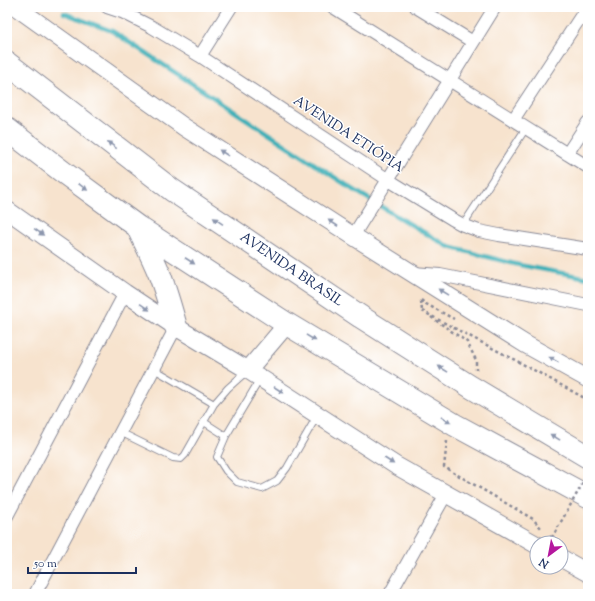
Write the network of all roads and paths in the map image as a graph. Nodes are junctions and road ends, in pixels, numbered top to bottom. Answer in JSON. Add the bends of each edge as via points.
{"nodes":[{"id":1,"x":16,"y":7,"type":"edge"},
{"id":2,"x":107,"y":7,"type":"edge"},
{"id":3,"x":231,"y":7,"type":"edge"},
{"id":4,"x":333,"y":7,"type":"edge"},
{"id":5,"x":416,"y":7,"type":"edge"},
{"id":6,"x":494,"y":7,"type":"edge"},
{"id":7,"x":586,"y":8,"type":"edge"},
{"id":8,"x":473,"y":42,"type":"junction"},
{"id":9,"x":200,"y":56,"type":"junction"},
{"id":10,"x":7,"y":64,"type":"edge"},
{"id":11,"x":449,"y":80,"type":"junction"},
{"id":12,"x":513,"y":120,"type":"junction"},
{"id":13,"x":588,"y":122,"type":"edge"},
{"id":14,"x":526,"y":128,"type":"junction"},
{"id":15,"x":7,"y":129,"type":"edge"},
{"id":16,"x":7,"y":150,"type":"edge"},
{"id":17,"x":567,"y":154,"type":"junction"},
{"id":18,"x":588,"y":167,"type":"edge"},
{"id":19,"x":63,"y":172,"type":"junction"},
{"id":20,"x":387,"y":179,"type":"junction"},
{"id":21,"x":7,"y":210,"type":"edge"},
{"id":22,"x":463,"y":225,"type":"junction"},
{"id":23,"x":138,"y":227,"type":"junction"},
{"id":24,"x":352,"y":236,"type":"junction"},
{"id":25,"x":588,"y":249,"type":"edge"},
{"id":26,"x":412,"y":273,"type":"junction"},
{"id":27,"x":430,"y":284,"type":"junction"},
{"id":28,"x":125,"y":293,"type":"junction"},
{"id":29,"x":421,"y":300,"type":"junction"},
{"id":30,"x":426,"y":304,"type":"dead end"},
{"id":31,"x":588,"y":305,"type":"edge"},
{"id":32,"x":422,"y":311,"type":"junction"},
{"id":33,"x":287,"y":324,"type":"junction"},
{"id":34,"x":176,"y":327,"type":"junction"},
{"id":35,"x":154,"y":368,"type":"junction"},
{"id":36,"x":254,"y":374,"type":"junction"},
{"id":37,"x":588,"y":379,"type":"edge"},
{"id":38,"x":471,"y":387,"type":"junction"},
{"id":39,"x":588,"y":400,"type":"edge"},
{"id":40,"x":214,"y":404,"type":"junction"},
{"id":41,"x":318,"y":415,"type":"junction"},
{"id":42,"x":204,"y":422,"type":"junction"},
{"id":43,"x":455,"y":425,"type":"junction"},
{"id":44,"x":120,"y":432,"type":"junction"},
{"id":45,"x":226,"y":436,"type":"junction"},
{"id":46,"x":588,"y":456,"type":"edge"},
{"id":47,"x":588,"y":474,"type":"edge"},
{"id":48,"x":446,"y":494,"type":"junction"},
{"id":49,"x":588,"y":497,"type":"edge"},
{"id":50,"x":7,"y":516,"type":"edge"},
{"id":51,"x":536,"y":535,"type":"edge"},
{"id":52,"x":539,"y":535,"type":"edge"},
{"id":53,"x":554,"y":535,"type":"edge"},
{"id":54,"x":569,"y":562,"type":"edge"},
{"id":55,"x":588,"y":573,"type":"edge"},
{"id":56,"x":34,"y":594,"type":"edge"},
{"id":57,"x":390,"y":594,"type":"edge"}],
"edges":[{"from":24,"to":1,"type":"street","one_way":true,"via":[[184,128]]},
{"from":2,"to":9,"type":"street","name":"AVENIDA ETIÓPIA","via":[[152,27]]},
{"from":3,"to":9,"type":"street"},
{"from":4,"to":11,"type":"street"},
{"from":5,"to":8,"type":"street"},
{"from":6,"to":8,"type":"street"},
{"from":7,"to":12,"type":"street"},
{"from":8,"to":11,"type":"street"},
{"from":9,"to":20,"type":"street","name":"AVENIDA ETIÓPIA"},
{"from":38,"to":10,"type":"highway","name":"AVENIDA BRASIL","one_way":true,"via":[[361,317],[172,190]]},
{"from":11,"to":12,"type":"street"},
{"from":11,"to":20,"type":"street"},
{"from":12,"to":14,"type":"street"},
{"from":13,"to":17,"type":"street"},
{"from":14,"to":17,"type":"street"},
{"from":14,"to":22,"type":"lane"},
{"from":15,"to":19,"type":"highway"},
{"from":16,"to":19,"type":"highway"},
{"from":17,"to":18,"type":"street"},
{"from":19,"to":23,"type":"highway","one_way":true},
{"from":20,"to":22,"type":"street","name":"AVENIDA ETIÓPIA"},
{"from":20,"to":24,"type":"street"},
{"from":21,"to":28,"type":"street","one_way":true},
{"from":22,"to":25,"type":"street","name":"AVENIDA ETIÓPIA","via":[[499,236]]},
{"from":23,"to":33,"type":"highway","one_way":true},
{"from":23,"to":34,"type":"highway","via":[[160,274]]},
{"from":24,"to":26,"type":"street"},
{"from":26,"to":27,"type":"street"},
{"from":26,"to":31,"type":"street","via":[[440,276]]},
{"from":27,"to":29,"type":"path"},
{"from":37,"to":27,"type":"street","one_way":true},
{"from":28,"to":34,"type":"street","one_way":true},
{"from":28,"to":50,"type":"street"},
{"from":29,"to":30,"type":"path"},
{"from":29,"to":32,"type":"path"},
{"from":32,"to":38,"type":"path","via":[[466,342],[476,360],[476,378]]},
{"from":32,"to":39,"type":"path"},
{"from":33,"to":36,"type":"street"},
{"from":33,"to":43,"type":"highway","one_way":true},
{"from":34,"to":35,"type":"street"},
{"from":34,"to":36,"type":"street"},
{"from":35,"to":40,"type":"lane"},
{"from":35,"to":44,"type":"street"},
{"from":36,"to":40,"type":"lane","via":[[228,388]]},
{"from":36,"to":41,"type":"street","one_way":true},
{"from":36,"to":45,"type":"lane"},
{"from":46,"to":38,"type":"highway","name":"AVENIDA BRASIL","one_way":true},
{"from":40,"to":42,"type":"lane"},
{"from":41,"to":45,"type":"lane","via":[[287,468],[277,481],[262,489],[237,482],[226,471],[217,457]]},
{"from":41,"to":48,"type":"street","one_way":true,"via":[[395,465]]},
{"from":42,"to":44,"type":"lane","via":[[181,459],[173,458]]},
{"from":42,"to":45,"type":"lane"},
{"from":43,"to":49,"type":"highway"},
{"from":43,"to":52,"type":"path","via":[[448,439],[444,467],[533,519]]},
{"from":44,"to":56,"type":"street"},
{"from":47,"to":53,"type":"path","bridge":true},
{"from":48,"to":51,"type":"street"},
{"from":48,"to":57,"type":"street"},
{"from":54,"to":55,"type":"street"}]}
